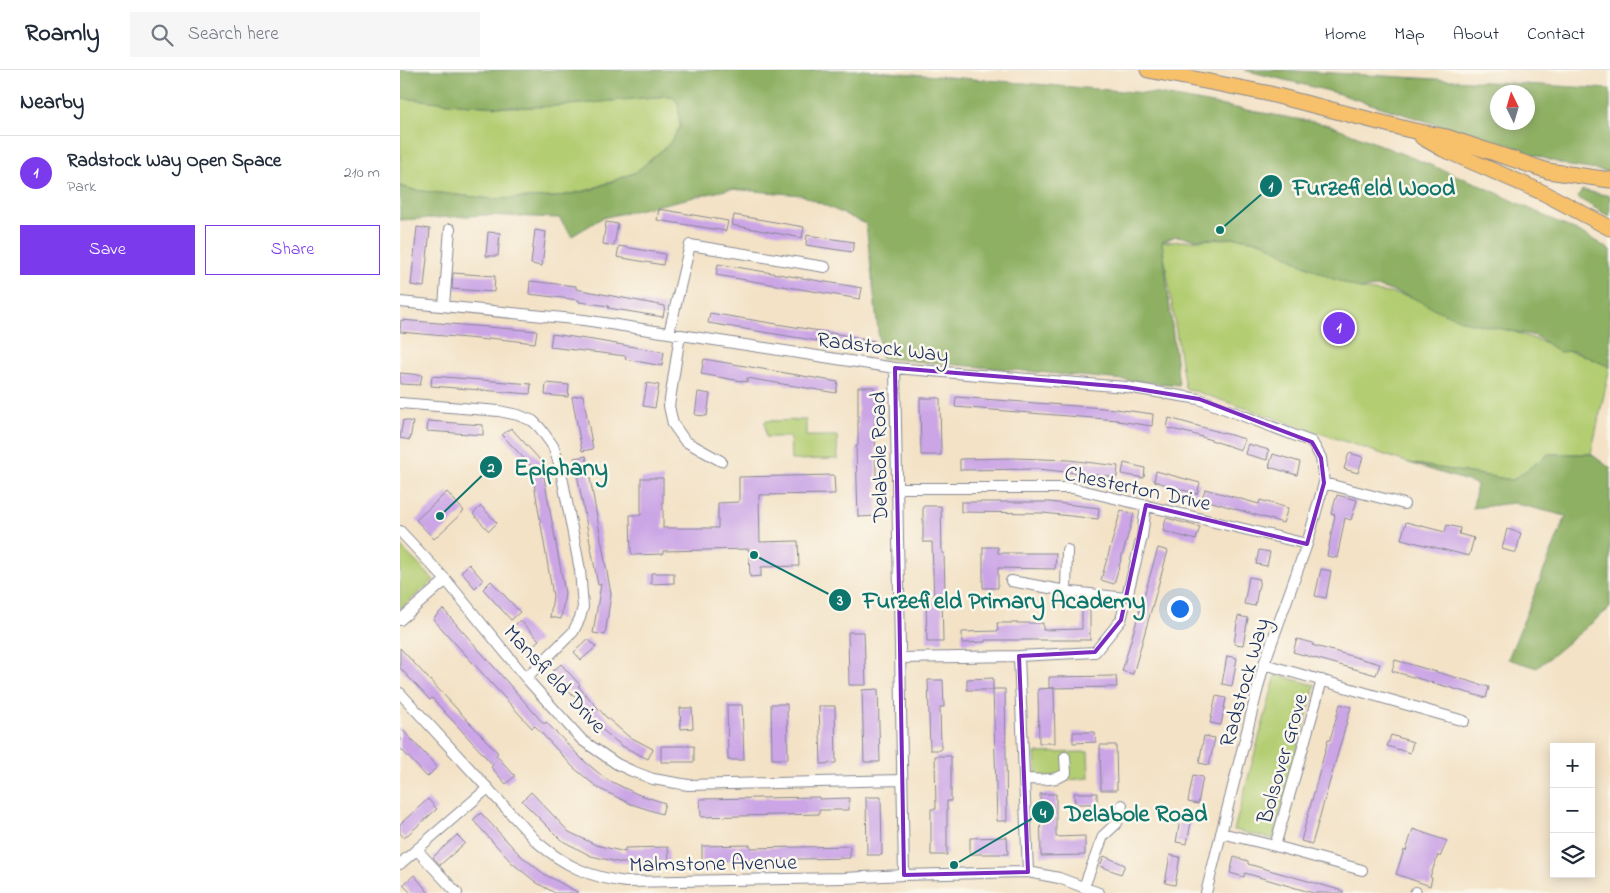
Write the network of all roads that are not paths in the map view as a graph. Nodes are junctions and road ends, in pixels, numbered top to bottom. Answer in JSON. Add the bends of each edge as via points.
{"nodes":[{"id":1,"x":1148,"y":70,"type":"edge"},
{"id":2,"x":1410,"y":130,"type":"junction"},
{"id":3,"x":1610,"y":180,"type":"edge"},
{"id":4,"x":450,"y":228,"type":"dead end"},
{"id":5,"x":1610,"y":228,"type":"edge"},
{"id":6,"x":825,"y":267,"type":"dead end"},
{"id":7,"x":400,"y":302,"type":"edge"},
{"id":8,"x":444,"y":306,"type":"junction"},
{"id":9,"x":675,"y":334,"type":"junction"},
{"id":10,"x":895,"y":368,"type":"junction"},
{"id":11,"x":400,"y":403,"type":"edge"},
{"id":12,"x":721,"y":461,"type":"dead end"},
{"id":13,"x":1324,"y":484,"type":"junction"},
{"id":14,"x":898,"y":488,"type":"junction"},
{"id":15,"x":1404,"y":504,"type":"dead end"},
{"id":16,"x":1146,"y":505,"type":"junction"},
{"id":17,"x":400,"y":531,"type":"edge"},
{"id":18,"x":1307,"y":544,"type":"junction"},
{"id":19,"x":1067,"y":550,"type":"dead end"},
{"id":20,"x":446,"y":580,"type":"junction"},
{"id":21,"x":1011,"y":581,"type":"dead end"},
{"id":22,"x":1066,"y":591,"type":"junction"},
{"id":23,"x":1126,"y":598,"type":"junction"},
{"id":24,"x":400,"y":620,"type":"edge"},
{"id":25,"x":1019,"y":656,"type":"junction"},
{"id":26,"x":900,"y":658,"type":"junction"},
{"id":27,"x":1264,"y":664,"type":"junction"},
{"id":28,"x":526,"y":678,"type":"junction"},
{"id":29,"x":1322,"y":680,"type":"junction"},
{"id":30,"x":400,"y":693,"type":"edge"},
{"id":31,"x":1464,"y":721,"type":"dead end"},
{"id":32,"x":1065,"y":757,"type":"dead end"},
{"id":33,"x":1024,"y":779,"type":"junction"},
{"id":34,"x":902,"y":780,"type":"junction"},
{"id":35,"x":488,"y":788,"type":"junction"},
{"id":36,"x":1122,"y":805,"type":"dead end"},
{"id":37,"x":1221,"y":833,"type":"junction"},
{"id":38,"x":1275,"y":846,"type":"junction"},
{"id":39,"x":417,"y":850,"type":"junction"},
{"id":40,"x":400,"y":864,"type":"edge"},
{"id":41,"x":1362,"y":870,"type":"dead end"},
{"id":42,"x":1028,"y":872,"type":"junction"},
{"id":43,"x":904,"y":875,"type":"junction"},
{"id":44,"x":1084,"y":887,"type":"junction"},
{"id":45,"x":457,"y":893,"type":"edge"},
{"id":46,"x":1099,"y":893,"type":"edge"},
{"id":47,"x":1206,"y":893,"type":"edge"}],
"edges":[{"from":1,"to":2,"type":"highway","via":[[1266,93]]},
{"from":2,"to":3,"type":"highway","via":[[1447,137],[1548,171]]},
{"from":2,"to":5,"type":"highway","via":[[1442,149],[1544,193]]},
{"from":4,"to":8,"type":"street"},
{"from":6,"to":9,"type":"street","via":[[690,245]]},
{"from":7,"to":8,"type":"street","name":"Radstock Way"},
{"from":8,"to":9,"type":"street","name":"Radstock Way","via":[[584,320]]},
{"from":9,"to":10,"type":"street","name":"Radstock Way"},
{"from":9,"to":12,"type":"street","via":[[669,406],[673,424],[685,441]]},
{"from":10,"to":13,"type":"street","name":"Radstock Way","via":[[1126,387],[1199,399],[1312,442],[1322,458]]},
{"from":10,"to":14,"type":"street","name":"Delabole Road"},
{"from":11,"to":28,"type":"street","via":[[518,415],[533,421],[553,446],[579,561],[583,607],[577,626],[567,639]]},
{"from":13,"to":15,"type":"street"},
{"from":13,"to":18,"type":"street","name":"Radstock Way"},
{"from":14,"to":16,"type":"street","name":"Chesterton Drive","via":[[1072,488]]},
{"from":14,"to":26,"type":"street","name":"Delabole Road"},
{"from":16,"to":18,"type":"street","name":"Chesterton Drive"},
{"from":16,"to":23,"type":"street","via":[[1142,537]]},
{"from":17,"to":20,"type":"street","name":"Mansfield Drive"},
{"from":18,"to":27,"type":"street","name":"Radstock Way"},
{"from":19,"to":22,"type":"street"},
{"from":20,"to":24,"type":"street"},
{"from":20,"to":28,"type":"street","name":"Mansfield Drive"},
{"from":21,"to":22,"type":"street"},
{"from":22,"to":23,"type":"street"},
{"from":23,"to":25,"type":"street","via":[[1120,620],[1095,652]]},
{"from":25,"to":26,"type":"street"},
{"from":25,"to":33,"type":"street"},
{"from":26,"to":34,"type":"street","name":"Delabole Road"},
{"from":27,"to":29,"type":"street","name":"Bolsover Grove"},
{"from":27,"to":37,"type":"street","name":"Radstock Way"},
{"from":28,"to":34,"type":"street","name":"Mansfield Drive","via":[[582,740],[617,764],[654,779],[688,785]]},
{"from":29,"to":31,"type":"street","name":"Bolsover Grove"},
{"from":29,"to":38,"type":"street","name":"Bolsover Grove"},
{"from":30,"to":35,"type":"street","name":"Malmstone Avenue"},
{"from":32,"to":33,"type":"street","via":[[1066,772],[1062,776]]},
{"from":33,"to":42,"type":"street"},
{"from":34,"to":43,"type":"street","name":"Delabole Road"},
{"from":35,"to":39,"type":"street"},
{"from":35,"to":43,"type":"street","name":"Malmstone Avenue","via":[[554,856],[588,874],[608,880],[721,882]]},
{"from":36,"to":44,"type":"street","via":[[1117,824],[1103,836]]},
{"from":37,"to":38,"type":"street","name":"Bolsover Grove"},
{"from":37,"to":47,"type":"street","name":"Radstock Way"},
{"from":38,"to":41,"type":"street","name":"Bolsover Grove"},
{"from":39,"to":40,"type":"street"},
{"from":39,"to":45,"type":"street"},
{"from":42,"to":43,"type":"street","name":"Malmstone Avenue"},
{"from":42,"to":44,"type":"street","name":"Malmstone Avenue"},
{"from":44,"to":46,"type":"street","name":"Malmstone Avenue"}]}
